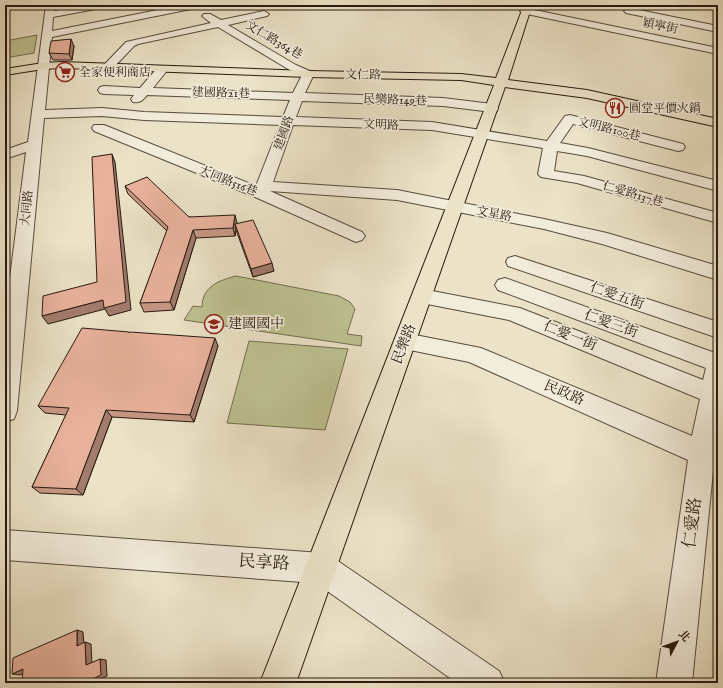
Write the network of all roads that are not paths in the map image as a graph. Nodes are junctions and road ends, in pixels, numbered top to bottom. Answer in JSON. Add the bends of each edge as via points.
{"nodes":[{"id":1,"x":101,"y":5,"type":"edge"},
{"id":2,"x":196,"y":5,"type":"edge"},
{"id":3,"x":526,"y":8,"type":"edge"},
{"id":4,"x":49,"y":10,"type":"edge"},
{"id":5,"x":629,"y":11,"type":"dead end"},
{"id":6,"x":264,"y":14,"type":"dead end"},
{"id":7,"x":207,"y":16,"type":"dead end"},
{"id":8,"x":220,"y":24,"type":"junction"},
{"id":9,"x":718,"y":30,"type":"edge"},
{"id":10,"x":46,"y":35,"type":"junction"},
{"id":11,"x":718,"y":51,"type":"edge"},
{"id":12,"x":43,"y":66,"type":"junction"},
{"id":13,"x":109,"y":66,"type":"junction"},
{"id":14,"x":164,"y":68,"type":"junction"},
{"id":15,"x":5,"y":72,"type":"edge"},
{"id":16,"x":308,"y":74,"type":"junction"},
{"id":17,"x":502,"y":81,"type":"junction"},
{"id":18,"x":104,"y":90,"type":"dead end"},
{"id":19,"x":144,"y":90,"type":"junction"},
{"id":20,"x":298,"y":97,"type":"junction"},
{"id":21,"x":492,"y":108,"type":"junction"},
{"id":22,"x":38,"y":114,"type":"junction"},
{"id":23,"x":123,"y":114,"type":"junction"},
{"id":24,"x":288,"y":122,"type":"junction"},
{"id":25,"x":718,"y":123,"type":"edge"},
{"id":26,"x":99,"y":128,"type":"dead end"},
{"id":27,"x":483,"y":134,"type":"junction"},
{"id":28,"x":34,"y":145,"type":"junction"},
{"id":29,"x":551,"y":145,"type":"junction"},
{"id":30,"x":678,"y":147,"type":"dead end"},
{"id":31,"x":5,"y":156,"type":"edge"},
{"id":32,"x":718,"y":186,"type":"edge"},
{"id":33,"x":262,"y":190,"type":"junction"},
{"id":34,"x":456,"y":207,"type":"junction"},
{"id":35,"x":718,"y":218,"type":"edge"},
{"id":36,"x":356,"y":236,"type":"dead end"},
{"id":37,"x":515,"y":262,"type":"dead end"},
{"id":38,"x":718,"y":273,"type":"edge"},
{"id":39,"x":505,"y":284,"type":"dead end"},
{"id":40,"x":11,"y":296,"type":"edge"},
{"id":41,"x":422,"y":296,"type":"junction"},
{"id":42,"x":718,"y":330,"type":"edge"},
{"id":43,"x":405,"y":341,"type":"junction"},
{"id":44,"x":718,"y":364,"type":"edge"},
{"id":45,"x":712,"y":394,"type":"junction"},
{"id":46,"x":5,"y":411,"type":"edge"},
{"id":47,"x":710,"y":456,"type":"edge"},
{"id":48,"x":5,"y":545,"type":"edge"},
{"id":49,"x":321,"y":568,"type":"junction"},
{"id":50,"x":278,"y":683,"type":"edge"},
{"id":51,"x":487,"y":683,"type":"edge"},
{"id":52,"x":674,"y":683,"type":"edge"}],
"edges":[{"from":1,"to":4,"type":"street"},
{"from":2,"to":10,"type":"street"},
{"from":3,"to":11,"type":"street","name":"穎寧街"},
{"from":3,"to":17,"type":"main road","name":"民樂路"},
{"from":4,"to":10,"type":"street","name":"大同路"},
{"from":5,"to":9,"type":"street"},
{"from":6,"to":8,"type":"street"},
{"from":7,"to":8,"type":"street","name":"文仁路364巷"},
{"from":8,"to":13,"type":"street","via":[[134,42]]},
{"from":8,"to":16,"type":"street","name":"文仁路364巷"},
{"from":10,"to":12,"type":"street","name":"大同路"},
{"from":12,"to":13,"type":"main road","name":"文仁路"},
{"from":12,"to":15,"type":"main road","name":"文仁路"},
{"from":12,"to":22,"type":"street","name":"大同路"},
{"from":13,"to":14,"type":"main road","name":"文仁路"},
{"from":14,"to":16,"type":"main road","name":"文仁路"},
{"from":14,"to":19,"type":"street"},
{"from":16,"to":17,"type":"main road","name":"文仁路","via":[[461,77]]},
{"from":16,"to":20,"type":"street","name":"建國路"},
{"from":17,"to":21,"type":"main road","name":"民樂路"},
{"from":17,"to":25,"type":"main road","name":"文仁路","via":[[588,94]]},
{"from":18,"to":19,"type":"street","name":"建國路21巷"},
{"from":19,"to":20,"type":"street","name":"建國路21巷"},
{"from":19,"to":23,"type":"street"},
{"from":20,"to":21,"type":"street","name":"民樂路149巷","via":[[443,102]]},
{"from":20,"to":24,"type":"street","name":"建國路"},
{"from":21,"to":27,"type":"main road","name":"民樂路"},
{"from":22,"to":23,"type":"street","name":"文明路"},
{"from":22,"to":28,"type":"street","name":"大同路"},
{"from":23,"to":24,"type":"street","name":"文明路"},
{"from":24,"to":27,"type":"street","name":"文明路","via":[[432,126]]},
{"from":24,"to":33,"type":"street","name":"建國路"},
{"from":26,"to":33,"type":"street","name":"大同路516巷"},
{"from":27,"to":29,"type":"street","name":"文明路"},
{"from":27,"to":34,"type":"main road","name":"民樂路"},
{"from":28,"to":31,"type":"street"},
{"from":28,"to":40,"type":"street","name":"大同路"},
{"from":29,"to":30,"type":"street","name":"文明路100巷","via":[[570,119]]},
{"from":29,"to":32,"type":"street","name":"文明路","via":[[623,160]]},
{"from":29,"to":35,"type":"street","name":"仁愛路137巷","via":[[546,174],[578,179]]},
{"from":33,"to":34,"type":"street","name":"文星路","via":[[397,195]]},
{"from":33,"to":36,"type":"street","name":"大同路516巷"},
{"from":34,"to":38,"type":"street","name":"文星路","via":[[606,239]]},
{"from":34,"to":41,"type":"main road","name":"民樂路"},
{"from":37,"to":42,"type":"street","name":"仁愛五街"},
{"from":39,"to":44,"type":"street","name":"仁愛三街"},
{"from":40,"to":46,"type":"street","name":"大同路"},
{"from":41,"to":43,"type":"main road","name":"民樂路"},
{"from":41,"to":45,"type":"street","name":"仁愛一街","via":[[513,313]]},
{"from":43,"to":47,"type":"street","name":"民政路","via":[[473,354]]},
{"from":43,"to":49,"type":"main road","name":"民樂路"},
{"from":44,"to":45,"type":"street","name":"仁愛路"},
{"from":45,"to":47,"type":"street","name":"仁愛路"},
{"from":47,"to":52,"type":"street","name":"仁愛路"},
{"from":48,"to":49,"type":"street","name":"民享路"},
{"from":49,"to":50,"type":"main road","name":"民樂路"},
{"from":49,"to":51,"type":"street"}]}
